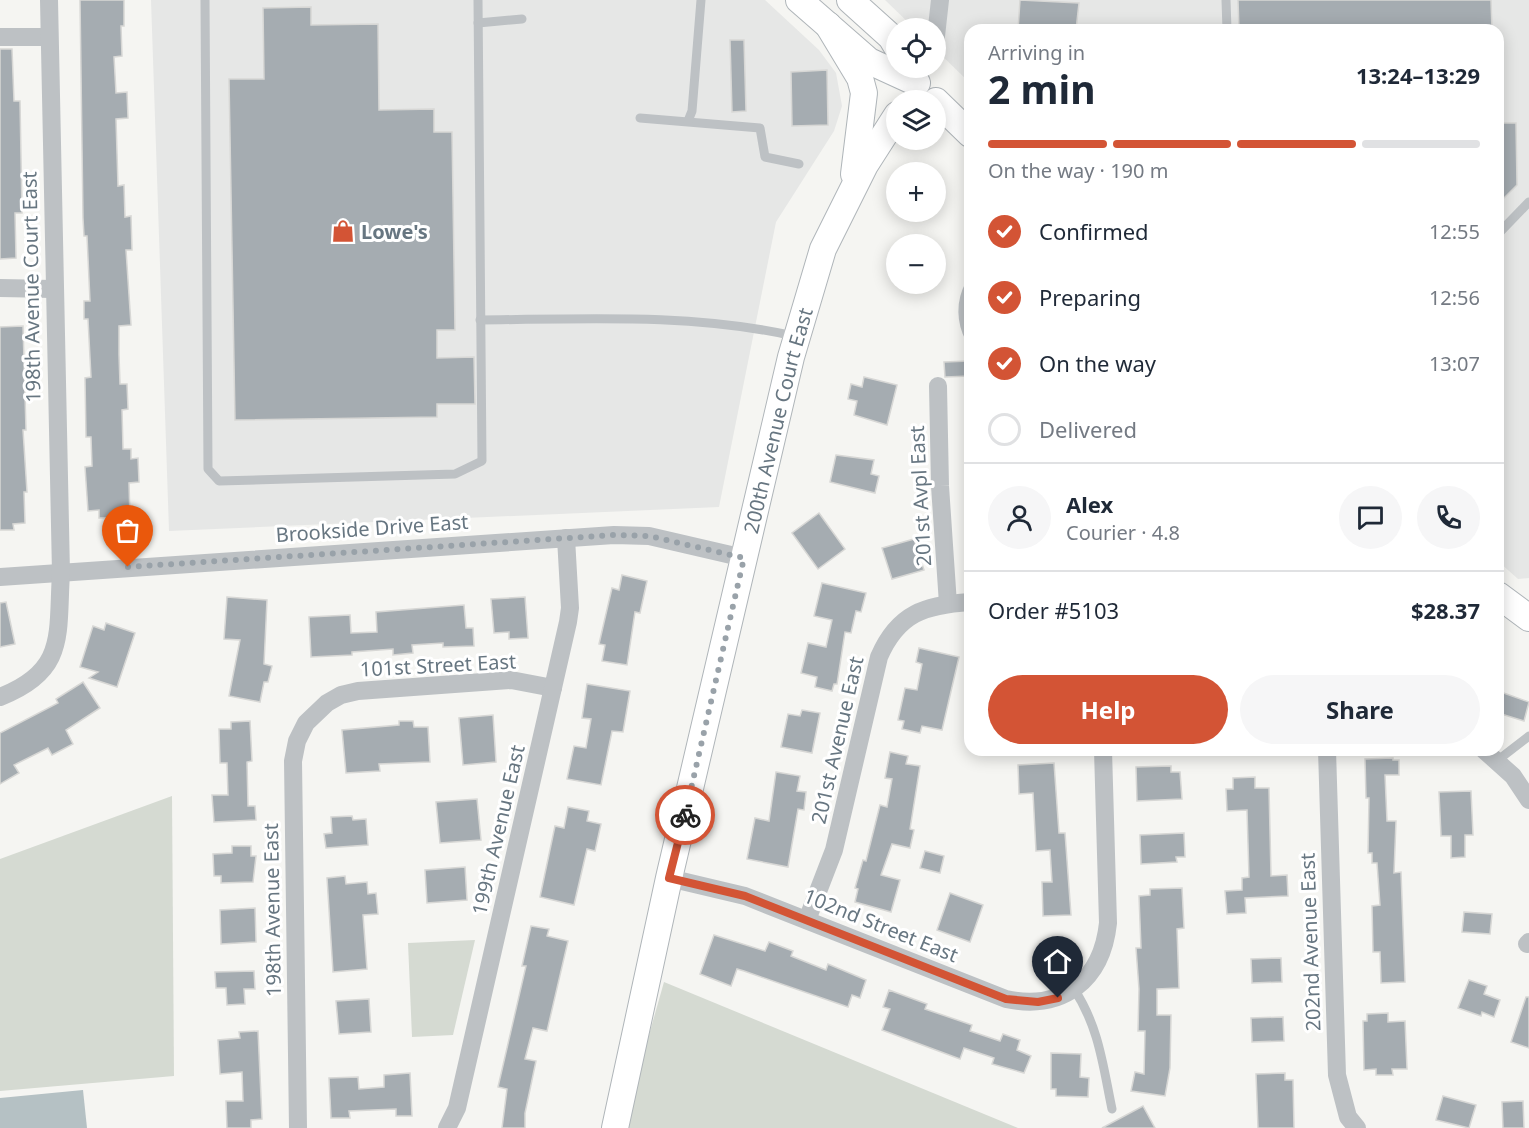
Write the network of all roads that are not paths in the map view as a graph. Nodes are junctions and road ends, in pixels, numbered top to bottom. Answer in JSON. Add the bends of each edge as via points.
{"nodes":[{"id":1,"x":49,"y":0,"type":"edge"},
{"id":2,"x":205,"y":0,"type":"edge"},
{"id":3,"x":478,"y":0,"type":"edge"},
{"id":4,"x":701,"y":0,"type":"edge"},
{"id":5,"x":799,"y":0,"type":"edge"},
{"id":6,"x":850,"y":0,"type":"edge"},
{"id":7,"x":940,"y":0,"type":"edge"},
{"id":8,"x":1226,"y":0,"type":"edge"},
{"id":9,"x":938,"y":18,"type":"edge"},
{"id":10,"x":522,"y":20,"type":"dead end"},
{"id":11,"x":478,"y":22,"type":"junction"},
{"id":12,"x":1227,"y":24,"type":"edge"},
{"id":13,"x":828,"y":25,"type":"junction"},
{"id":14,"x":886,"y":32,"type":"edge"},
{"id":15,"x":0,"y":38,"type":"edge"},
{"id":16,"x":49,"y":38,"type":"junction"},
{"id":17,"x":914,"y":80,"type":"edge"},
{"id":18,"x":946,"y":111,"type":"edge"},
{"id":19,"x":640,"y":118,"type":"dead end"},
{"id":20,"x":688,"y":121,"type":"junction"},
{"id":21,"x":964,"y":128,"type":"edge"},
{"id":22,"x":886,"y":132,"type":"edge"},
{"id":23,"x":799,"y":164,"type":"dead end"},
{"id":24,"x":852,"y":191,"type":"junction"},
{"id":25,"x":1529,"y":202,"type":"edge"},
{"id":26,"x":1504,"y":228,"type":"edge"},
{"id":27,"x":0,"y":288,"type":"edge"},
{"id":28,"x":54,"y":289,"type":"junction"},
{"id":29,"x":964,"y":300,"type":"edge"},
{"id":30,"x":480,"y":320,"type":"junction"},
{"id":31,"x":964,"y":324,"type":"edge"},
{"id":32,"x":796,"y":337,"type":"junction"},
{"id":33,"x":938,"y":386,"type":"dead end"},
{"id":34,"x":566,"y":538,"type":"junction"},
{"id":35,"x":744,"y":558,"type":"junction"},
{"id":36,"x":61,"y":573,"type":"junction"},
{"id":37,"x":0,"y":577,"type":"edge"},
{"id":38,"x":1504,"y":599,"type":"edge"},
{"id":39,"x":964,"y":603,"type":"edge"},
{"id":40,"x":948,"y":604,"type":"junction"},
{"id":41,"x":1529,"y":618,"type":"edge"},
{"id":42,"x":553,"y":688,"type":"junction"},
{"id":43,"x":0,"y":697,"type":"edge"},
{"id":44,"x":327,"y":703,"type":"joint"},
{"id":45,"x":1529,"y":736,"type":"edge"},
{"id":46,"x":1504,"y":748,"type":"edge"},
{"id":47,"x":1103,"y":756,"type":"edge"},
{"id":48,"x":1327,"y":756,"type":"edge"},
{"id":49,"x":1492,"y":756,"type":"edge"},
{"id":50,"x":1529,"y":800,"type":"edge"},
{"id":51,"x":669,"y":878,"type":"junction"},
{"id":52,"x":807,"y":920,"type":"junction"},
{"id":53,"x":1074,"y":989,"type":"junction"},
{"id":54,"x":1112,"y":1110,"type":"dead end"},
{"id":55,"x":298,"y":1128,"type":"edge"},
{"id":56,"x":447,"y":1128,"type":"edge"},
{"id":57,"x":615,"y":1128,"type":"edge"},
{"id":58,"x":1357,"y":1128,"type":"edge"}],
"edges":[{"from":1,"to":16,"type":"street","name":"198th Avenue Court East"},
{"from":2,"to":30,"type":"lane","via":[[208,469],[219,481],[255,480],[455,474],[482,461]]},
{"from":3,"to":11,"type":"lane"},
{"from":4,"to":20,"type":"lane"},
{"from":5,"to":13,"type":"main road"},
{"from":6,"to":14,"type":"main road"},
{"from":7,"to":9,"type":"street"},
{"from":8,"to":12,"type":"lane"},
{"from":10,"to":11,"type":"lane"},
{"from":11,"to":30,"type":"lane"},
{"from":13,"to":17,"type":"main road","via":[[869,61]]},
{"from":13,"to":24,"type":"main road","via":[[860,78],[864,93]]},
{"from":15,"to":16,"type":"street"},
{"from":16,"to":28,"type":"street","name":"198th Avenue Court East"},
{"from":18,"to":21,"type":"main road"},
{"from":19,"to":20,"type":"lane"},
{"from":20,"to":23,"type":"lane","via":[[760,128],[765,157]]},
{"from":22,"to":24,"type":"main road","name":"200th Avenue Court East"},
{"from":24,"to":32,"type":"main road","name":"200th Avenue Court East","via":[[823,249]]},
{"from":25,"to":26,"type":"lane"},
{"from":27,"to":28,"type":"street"},
{"from":28,"to":36,"type":"street","name":"198th Avenue Court East"},
{"from":29,"to":31,"type":"lane"},
{"from":30,"to":32,"type":"lane","via":[[713,322]]},
{"from":32,"to":35,"type":"main road","name":"200th Avenue Court East"},
{"from":33,"to":40,"type":"street","name":"201st Avpl East"},
{"from":34,"to":35,"type":"street","name":"Brookside Drive East","via":[[649,536]]},
{"from":34,"to":36,"type":"street","name":"Brookside Drive East"},
{"from":34,"to":42,"type":"street","name":"199th Avenue East","via":[[570,608]]},
{"from":35,"to":51,"type":"main road","name":"200th Avenue Court East"},
{"from":36,"to":37,"type":"street","name":"Brookside Drive East"},
{"from":36,"to":43,"type":"street","name":"198th Avenue Court East","via":[[57,640],[51,659],[25,687]]},
{"from":38,"to":41,"type":"main road"},
{"from":39,"to":40,"type":"street"},
{"from":40,"to":52,"type":"street","name":"201st Avenue East","via":[[911,615],[886,641],[834,850]]},
{"from":42,"to":44,"type":"street","name":"101st Street East","via":[[523,681],[488,682],[358,691]]},
{"from":42,"to":56,"type":"street","name":"199th Avenue East","via":[[458,1108]]},
{"from":44,"to":55,"type":"street","name":"198th Avenue East","via":[[306,723],[293,760]]},
{"from":45,"to":46,"type":"lane"},
{"from":47,"to":53,"type":"street","via":[[1106,942],[1090,974]]},
{"from":48,"to":58,"type":"street","name":"202nd Avenue East","via":[[1337,1075],[1348,1117]]},
{"from":49,"to":50,"type":"street"},
{"from":51,"to":52,"type":"street","name":"102nd Street East","via":[[745,896]]},
{"from":51,"to":57,"type":"main road","name":"200th Avenue Court East"},
{"from":52,"to":53,"type":"street","name":"102nd Street East","via":[[1006,999],[1038,1002],[1058,998]]},
{"from":53,"to":54,"type":"lane","via":[[1089,1012]]}]}
